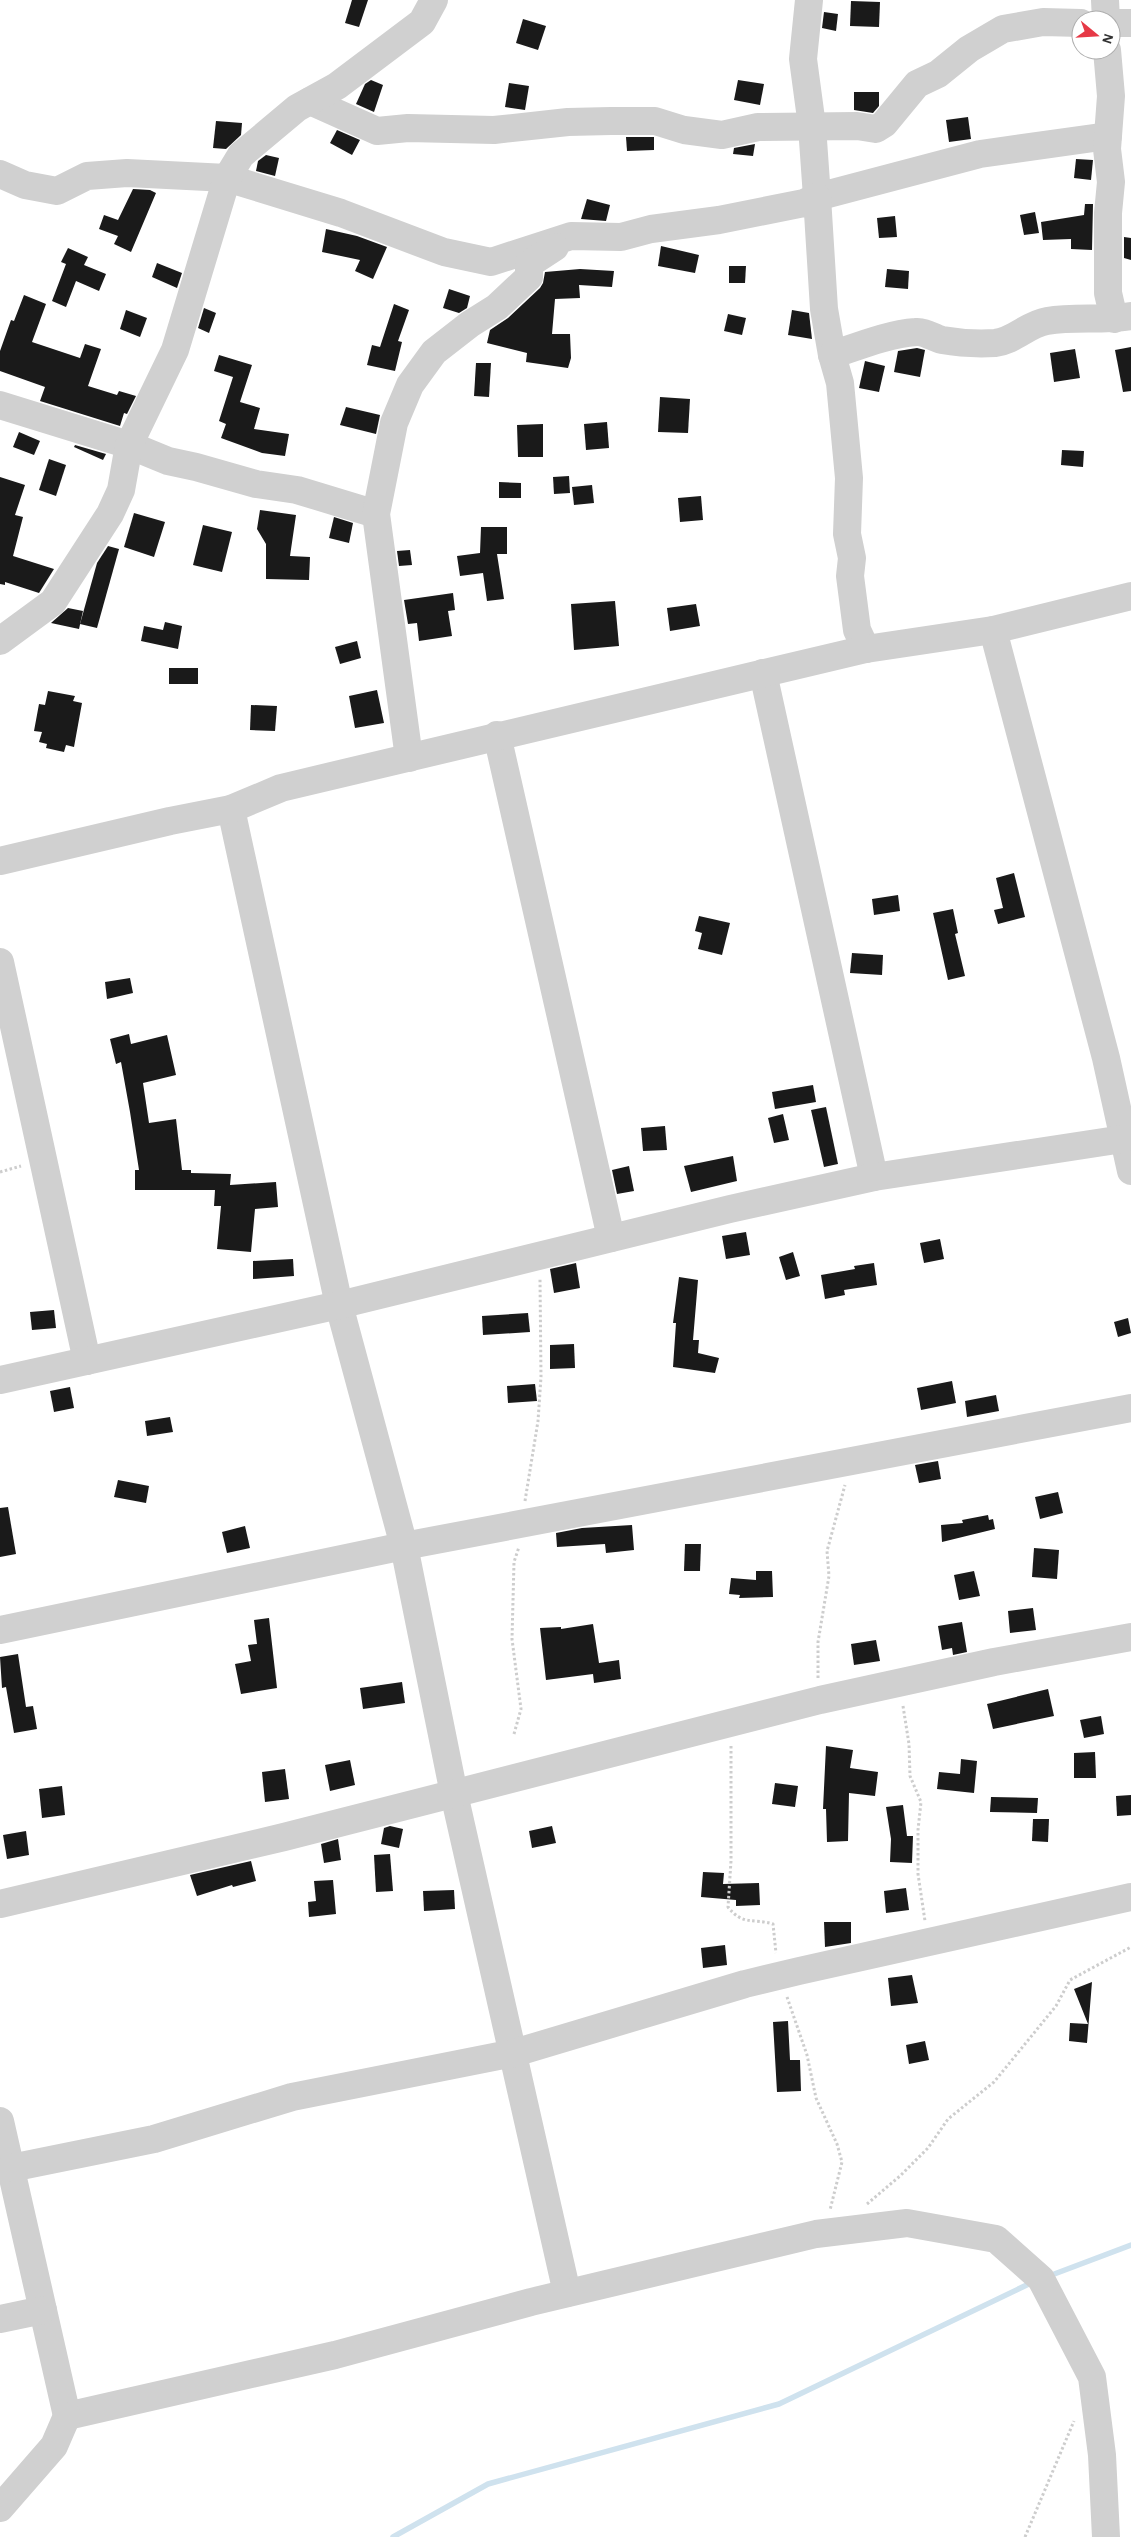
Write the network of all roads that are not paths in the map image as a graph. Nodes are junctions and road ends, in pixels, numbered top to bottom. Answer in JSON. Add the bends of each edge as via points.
{"nodes":[{"id":1,"x":434,"y":0,"type":"edge"},
{"id":2,"x":809,"y":0,"type":"edge"},
{"id":3,"x":1071,"y":23,"type":"edge"},
{"id":4,"x":1108,"y":60,"type":"edge"},
{"id":5,"x":310,"y":102,"type":"junction"},
{"id":6,"x":812,"y":126,"type":"junction"},
{"id":7,"x":1108,"y":136,"type":"junction"},
{"id":8,"x":0,"y":174,"type":"edge"},
{"id":9,"x":227,"y":178,"type":"junction"},
{"id":10,"x":817,"y":197,"type":"junction"},
{"id":11,"x":571,"y":236,"type":"junction"},
{"id":12,"x":1122,"y":318,"type":"edge"},
{"id":13,"x":832,"y":355,"type":"junction"},
{"id":14,"x":0,"y":404,"type":"edge"},
{"id":15,"x":129,"y":445,"type":"junction"},
{"id":16,"x":376,"y":514,"type":"junction"},
{"id":17,"x":1131,"y":596,"type":"edge"},
{"id":18,"x":993,"y":630,"type":"junction"},
{"id":19,"x":0,"y":641,"type":"edge"},
{"id":20,"x":866,"y":648,"type":"junction"},
{"id":21,"x":763,"y":673,"type":"junction"},
{"id":22,"x":497,"y":736,"type":"junction"},
{"id":23,"x":409,"y":758,"type":"junction"},
{"id":24,"x":231,"y":809,"type":"junction"},
{"id":25,"x":0,"y":861,"type":"edge"},
{"id":26,"x":0,"y":962,"type":"edge"},
{"id":27,"x":1123,"y":1139,"type":"junction"},
{"id":28,"x":1131,"y":1171,"type":"edge"},
{"id":29,"x":874,"y":1177,"type":"junction"},
{"id":30,"x":611,"y":1238,"type":"junction"},
{"id":31,"x":339,"y":1305,"type":"junction"},
{"id":32,"x":88,"y":1361,"type":"junction"},
{"id":33,"x":0,"y":1380,"type":"edge"},
{"id":34,"x":1131,"y":1408,"type":"edge"},
{"id":35,"x":404,"y":1546,"type":"junction"},
{"id":36,"x":0,"y":1630,"type":"edge"},
{"id":37,"x":1131,"y":1637,"type":"edge"},
{"id":38,"x":454,"y":1794,"type":"junction"},
{"id":39,"x":1131,"y":1897,"type":"edge"},
{"id":40,"x":0,"y":1904,"type":"edge"},
{"id":41,"x":514,"y":2053,"type":"junction"},
{"id":42,"x":0,"y":2121,"type":"edge"},
{"id":43,"x":11,"y":2168,"type":"junction"},
{"id":44,"x":567,"y":2293,"type":"junction"},
{"id":45,"x":43,"y":2310,"type":"junction"},
{"id":46,"x":0,"y":2319,"type":"edge"},
{"id":47,"x":67,"y":2416,"type":"junction"},
{"id":48,"x":0,"y":2508,"type":"edge"},
{"id":49,"x":1106,"y":2537,"type":"edge"}],
"edges":[{"from":1,"to":5,"type":"street","via":[[422,22],[338,86]]},
{"from":2,"to":6,"type":"street","via":[[804,59]]},
{"from":3,"to":6,"type":"street","via":[[1043,22],[1003,29],[969,49],[938,74],[917,84],[884,124],[876,129]]},
{"from":4,"to":7,"type":"street","via":[[1111,96]]},
{"from":5,"to":6,"type":"street","via":[[377,131],[408,128],[494,130],[568,122],[655,121],[684,130],[722,135],[758,127]]},
{"from":5,"to":9,"type":"street","via":[[297,108],[242,155]]},
{"from":6,"to":10,"type":"street"},
{"from":7,"to":10,"type":"street","via":[[980,154]]},
{"from":7,"to":12,"type":"street","via":[[1111,182],[1108,293]]},
{"from":8,"to":9,"type":"street","via":[[25,185],[57,191],[87,176],[127,173]]},
{"from":9,"to":11,"type":"street","via":[[332,210],[444,252],[492,262]]},
{"from":9,"to":15,"type":"street","via":[[175,350]]},
{"from":10,"to":11,"type":"street","via":[[719,220],[651,229],[621,237]]},
{"from":10,"to":13,"type":"street","via":[[824,308]]},
{"from":11,"to":16,"type":"street","via":[[530,264],[529,277],[498,307],[434,352],[410,385],[394,423]]},
{"from":12,"to":13,"type":"street","via":[[1048,321],[998,343],[964,343],[918,331]]},
{"from":13,"to":20,"type":"street","via":[[840,383],[849,478],[847,534],[852,558],[850,576],[857,630]]},
{"from":14,"to":15,"type":"street"},
{"from":15,"to":16,"type":"street","via":[[168,461],[256,484],[297,490]]},
{"from":15,"to":19,"type":"street","via":[[121,490],[110,514],[62,590],[53,602]]},
{"from":16,"to":23,"type":"street"},
{"from":17,"to":18,"type":"street"},
{"from":18,"to":20,"type":"street"},
{"from":18,"to":27,"type":"street","via":[[1106,1058]]},
{"from":20,"to":21,"type":"street"},
{"from":21,"to":22,"type":"street"},
{"from":21,"to":29,"type":"street"},
{"from":22,"to":23,"type":"street"},
{"from":22,"to":30,"type":"street"},
{"from":23,"to":24,"type":"street","via":[[281,788]]},
{"from":24,"to":25,"type":"street"},
{"from":24,"to":31,"type":"street"},
{"from":26,"to":32,"type":"street"},
{"from":27,"to":28,"type":"street"},
{"from":27,"to":29,"type":"street"},
{"from":29,"to":30,"type":"street"},
{"from":30,"to":31,"type":"street"},
{"from":31,"to":32,"type":"street"},
{"from":31,"to":35,"type":"street"},
{"from":32,"to":33,"type":"street"},
{"from":34,"to":35,"type":"street"},
{"from":35,"to":36,"type":"street"},
{"from":35,"to":38,"type":"street"},
{"from":37,"to":38,"type":"street","via":[[994,1662],[820,1700]]},
{"from":38,"to":40,"type":"street"},
{"from":38,"to":41,"type":"street"},
{"from":39,"to":41,"type":"street","via":[[782,1974]]},
{"from":41,"to":43,"type":"street","via":[[292,2097],[154,2139]]},
{"from":41,"to":44,"type":"street"},
{"from":42,"to":43,"type":"street"},
{"from":43,"to":45,"type":"street"},
{"from":44,"to":47,"type":"street","via":[[335,2355]]},
{"from":44,"to":49,"type":"street","via":[[816,2234],[907,2223],[996,2239],[1041,2279],[1092,2377],[1102,2455]]},
{"from":45,"to":46,"type":"street"},
{"from":45,"to":47,"type":"street"},
{"from":47,"to":48,"type":"street","via":[[54,2446]]}]}
